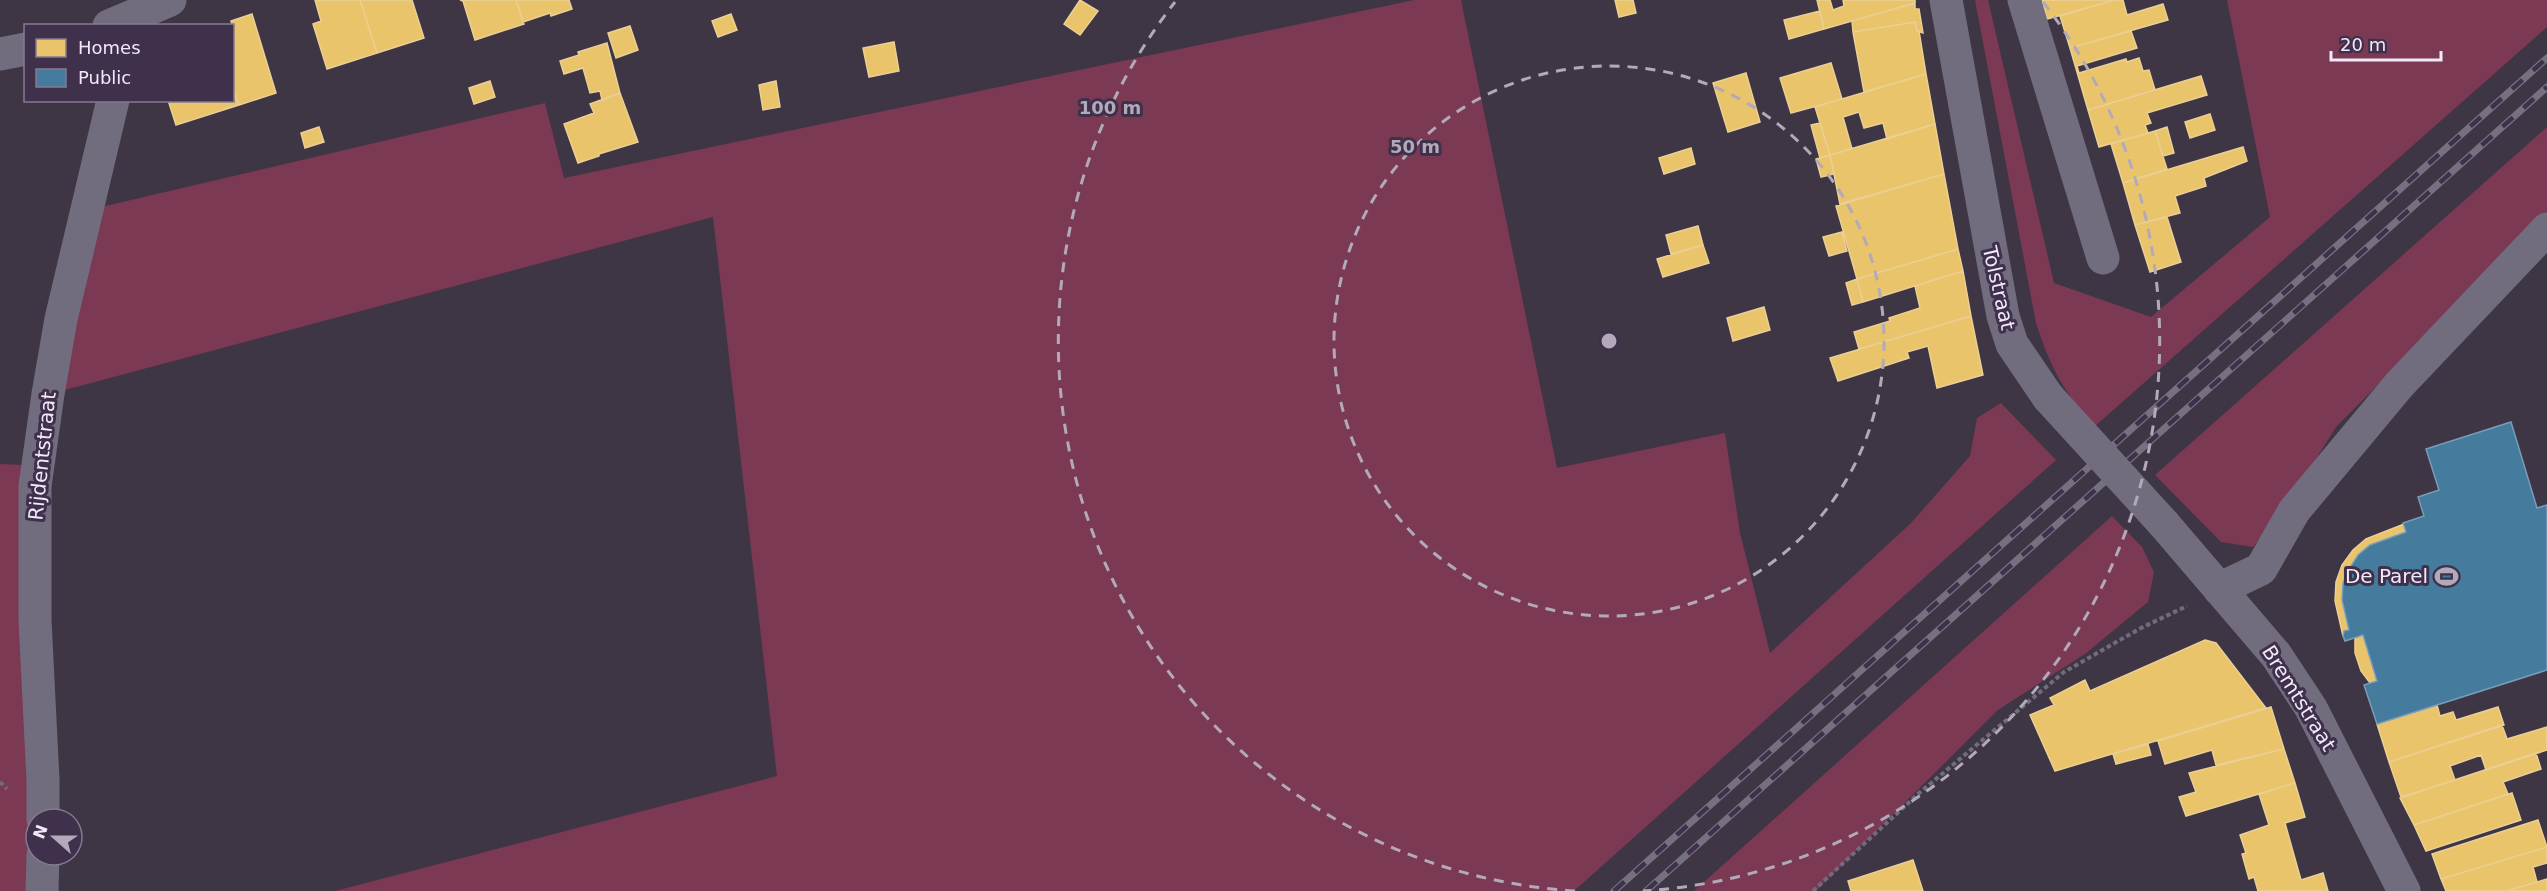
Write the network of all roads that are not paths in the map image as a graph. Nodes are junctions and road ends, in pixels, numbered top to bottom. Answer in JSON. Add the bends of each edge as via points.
{"nodes":[{"id":1,"x":170,"y":0,"type":"edge"},
{"id":2,"x":1946,"y":0,"type":"edge"},
{"id":3,"x":2024,"y":0,"type":"edge"},
{"id":4,"x":114,"y":24,"type":"edge"},
{"id":5,"x":24,"y":49,"type":"edge"},
{"id":6,"x":0,"y":54,"type":"edge"},
{"id":7,"x":113,"y":102,"type":"edge"},
{"id":8,"x":2547,"y":229,"type":"edge"},
{"id":9,"x":2103,"y":258,"type":"dead end"},
{"id":10,"x":2164,"y":524,"type":"joint"},
{"id":11,"x":2220,"y":589,"type":"junction"},
{"id":12,"x":43,"y":807,"type":"edge"},
{"id":13,"x":43,"y":867,"type":"edge"},
{"id":14,"x":42,"y":891,"type":"edge"},
{"id":15,"x":2404,"y":891,"type":"edge"}],
"edges":[{"from":1,"to":4,"type":"street"},
{"from":2,"to":10,"type":"street","name":"Tolstraat","bridge":true,"via":[[2003,316],[2012,344],[2048,397]]},
{"from":3,"to":9,"type":"street"},
{"from":5,"to":6,"type":"street"},
{"from":7,"to":12,"type":"street","name":"Rijdentstraat","via":[[61,319],[35,486],[34,620]]},
{"from":8,"to":11,"type":"street","via":[[2399,386],[2294,511],[2261,569]]},
{"from":10,"to":11,"type":"street","name":"Bremtstraat"},
{"from":11,"to":15,"type":"street","name":"Bremtstraat","via":[[2276,655],[2311,708]]},
{"from":13,"to":14,"type":"street"}]}
